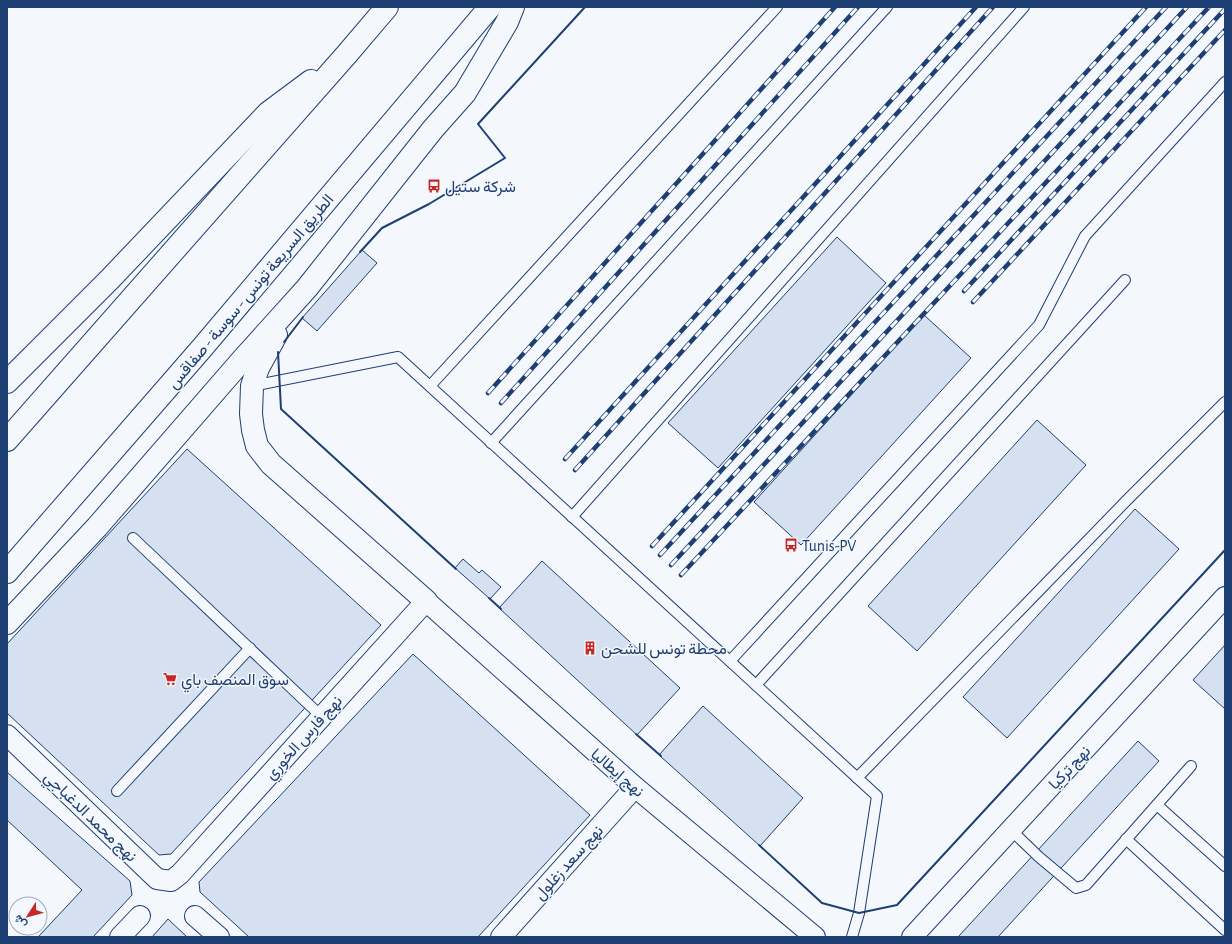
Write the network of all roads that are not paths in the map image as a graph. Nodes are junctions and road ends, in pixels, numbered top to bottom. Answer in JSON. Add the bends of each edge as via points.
{"nodes":[{"id":1,"x":387,"y":7,"type":"edge"},
{"id":2,"x":490,"y":7,"type":"edge"},
{"id":3,"x":513,"y":7,"type":"edge"},
{"id":4,"x":777,"y":7,"type":"edge"},
{"id":5,"x":887,"y":7,"type":"edge"},
{"id":6,"x":1024,"y":7,"type":"edge"},
{"id":7,"x":347,"y":54,"type":"junction"},
{"id":8,"x":1225,"y":82,"type":"edge"},
{"id":9,"x":1125,"y":280,"type":"dead end"},
{"id":10,"x":307,"y":288,"type":"junction"},
{"id":11,"x":7,"y":382,"type":"edge"},
{"id":12,"x":252,"y":386,"type":"junction"},
{"id":13,"x":430,"y":386,"type":"junction"},
{"id":14,"x":1225,"y":402,"type":"edge"},
{"id":15,"x":7,"y":440,"type":"edge"},
{"id":16,"x":491,"y":443,"type":"junction"},
{"id":17,"x":572,"y":517,"type":"junction"},
{"id":18,"x":133,"y":538,"type":"dead end"},
{"id":19,"x":7,"y":572,"type":"edge"},
{"id":20,"x":1225,"y":597,"type":"edge"},
{"id":21,"x":426,"y":601,"type":"junction"},
{"id":22,"x":7,"y":623,"type":"edge"},
{"id":23,"x":250,"y":648,"type":"junction"},
{"id":24,"x":730,"y":661,"type":"junction"},
{"id":25,"x":756,"y":685,"type":"junction"},
{"id":26,"x":321,"y":716,"type":"junction"},
{"id":27,"x":7,"y":735,"type":"edge"},
{"id":28,"x":1191,"y":766,"type":"dead end"},
{"id":29,"x":857,"y":778,"type":"junction"},
{"id":30,"x":635,"y":787,"type":"junction"},
{"id":31,"x":117,"y":791,"type":"dead end"},
{"id":32,"x":1157,"y":805,"type":"junction"},
{"id":33,"x":1011,"y":830,"type":"junction"},
{"id":34,"x":1126,"y":839,"type":"junction"},
{"id":35,"x":1225,"y":866,"type":"edge"},
{"id":36,"x":180,"y":874,"type":"joint"},
{"id":37,"x":140,"y":916,"type":"dead end"},
{"id":38,"x":195,"y":916,"type":"dead end"},
{"id":39,"x":1225,"y":930,"type":"edge"},
{"id":40,"x":120,"y":937,"type":"edge"},
{"id":41,"x":219,"y":937,"type":"edge"},
{"id":42,"x":501,"y":937,"type":"edge"},
{"id":43,"x":815,"y":937,"type":"edge"},
{"id":44,"x":852,"y":937,"type":"edge"},
{"id":45,"x":912,"y":937,"type":"edge"}],
"edges":[{"from":1,"to":7,"type":"highway"},
{"from":2,"to":19,"type":"highway","name":"الطريق السريعة تونس - سوسة - صفاقس","via":[[197,354]]},
{"from":3,"to":10,"type":"highway","via":[[507,22],[465,93],[433,129]]},
{"from":4,"to":13,"type":"lane"},
{"from":5,"to":16,"type":"lane"},
{"from":6,"to":17,"type":"lane"},
{"from":7,"to":11,"type":"highway","via":[[268,113],[110,279]]},
{"from":7,"to":15,"type":"highway"},
{"from":8,"to":24,"type":"lane","via":[[1085,236],[1039,325]]},
{"from":9,"to":25,"type":"lane"},
{"from":10,"to":12,"type":"highway","via":[[279,329],[258,368]]},
{"from":10,"to":22,"type":"highway","via":[[97,527]]},
{"from":12,"to":13,"type":"lane","via":[[398,357]]},
{"from":12,"to":21,"type":"highway","via":[[253,430],[257,446],[271,464]]},
{"from":13,"to":16,"type":"lane"},
{"from":14,"to":29,"type":"lane"},
{"from":16,"to":17,"type":"lane"},
{"from":17,"to":24,"type":"lane"},
{"from":18,"to":23,"type":"lane"},
{"from":20,"to":33,"type":"street","name":"نهج تركيا"},
{"from":21,"to":26,"type":"street","name":"نهج فارس الخوري"},
{"from":21,"to":30,"type":"street","name":"نهج إيطاليا"},
{"from":23,"to":26,"type":"lane"},
{"from":23,"to":31,"type":"lane"},
{"from":24,"to":25,"type":"lane"},
{"from":25,"to":29,"type":"lane"},
{"from":26,"to":36,"type":"street","name":"نهج فارس الخوري"},
{"from":27,"to":36,"type":"street","name":"نهج محمد الدغباجي","via":[[158,879],[171,881]]},
{"from":28,"to":32,"type":"lane"},
{"from":29,"to":44,"type":"lane","via":[[877,796],[859,913]]},
{"from":30,"to":42,"type":"street","name":"نهج سعد زغلول"},
{"from":30,"to":43,"type":"street","name":"نهج إيطاليا"},
{"from":32,"to":34,"type":"lane"},
{"from":32,"to":35,"type":"lane"},
{"from":33,"to":34,"type":"lane","via":[[1076,888],[1086,884]]},
{"from":33,"to":45,"type":"street","name":"نهج تركيا"},
{"from":34,"to":39,"type":"lane"},
{"from":37,"to":40,"type":"street"},
{"from":38,"to":41,"type":"street"}]}
